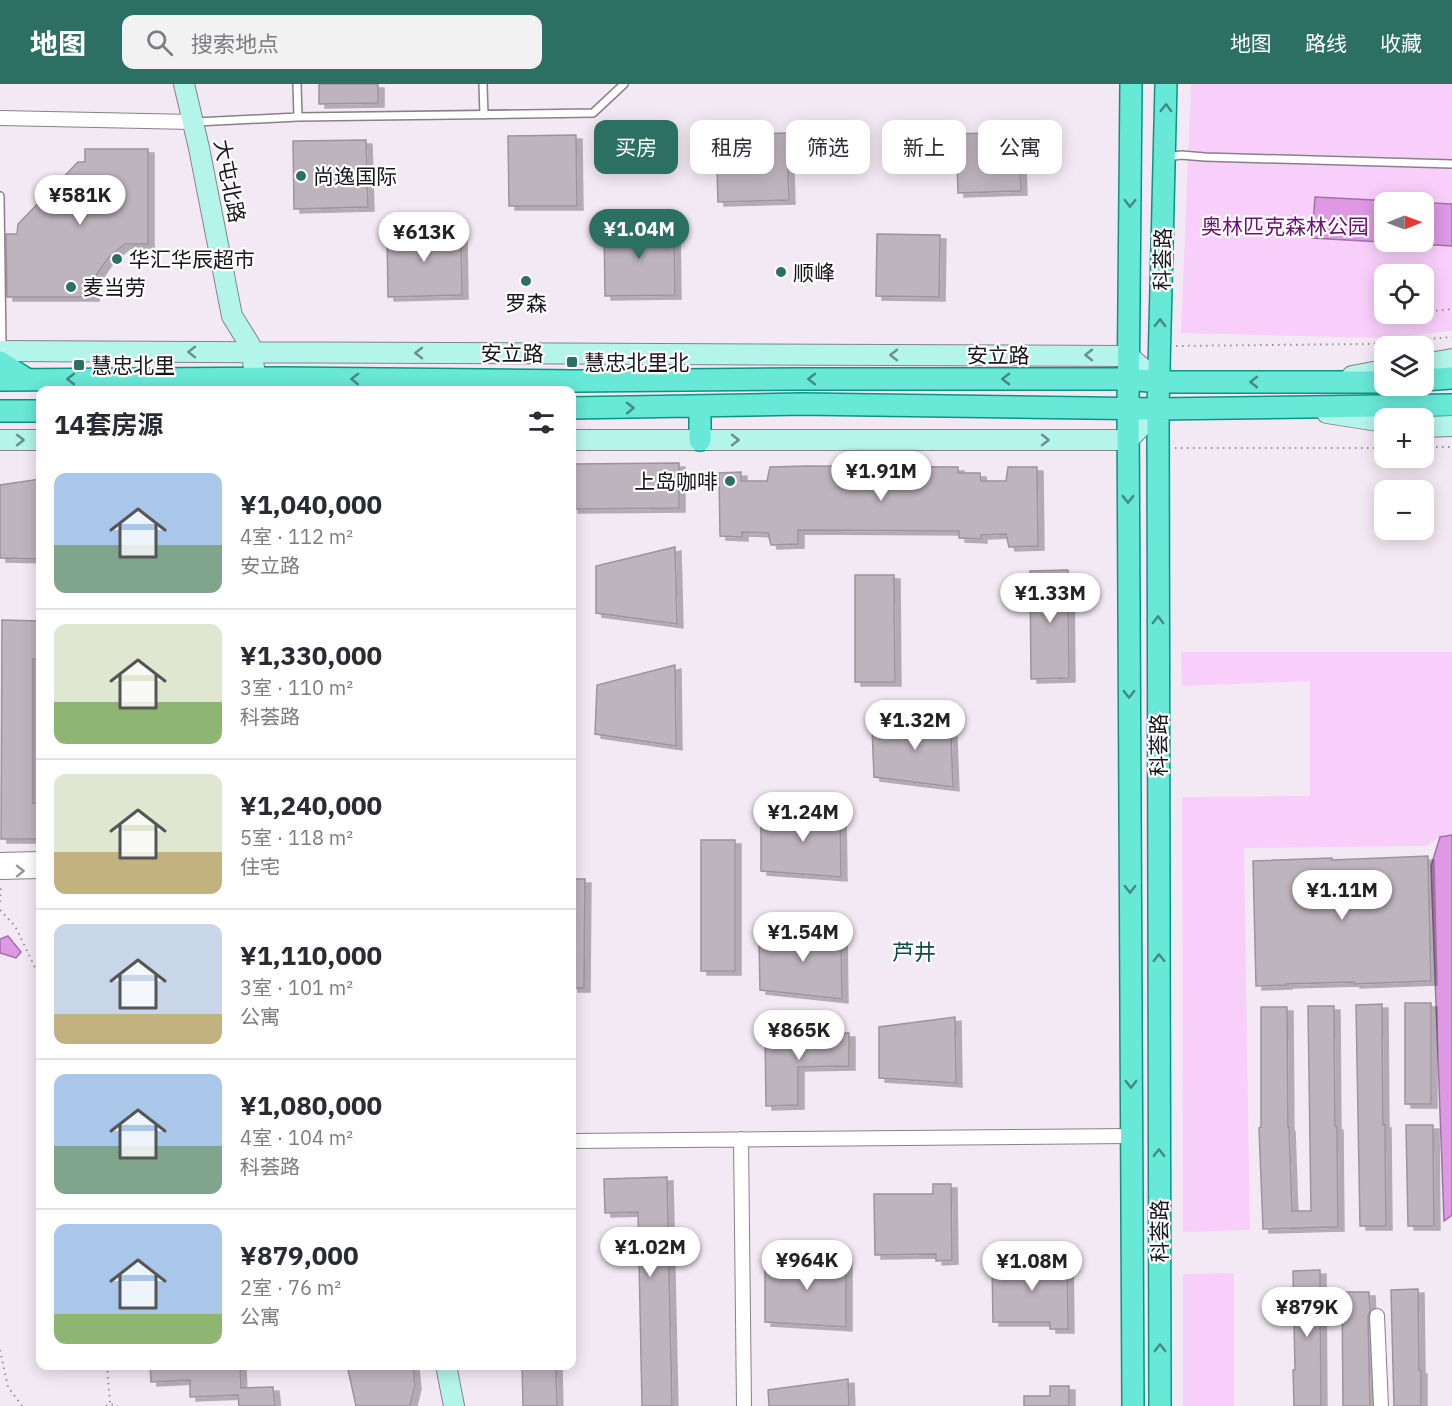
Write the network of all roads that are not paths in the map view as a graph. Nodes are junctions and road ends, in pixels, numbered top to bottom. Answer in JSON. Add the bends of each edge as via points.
{"nodes":[{"id":1,"x":184,"y":84,"type":"edge"},
{"id":2,"x":297,"y":84,"type":"edge"},
{"id":3,"x":483,"y":84,"type":"edge"},
{"id":4,"x":624,"y":84,"type":"edge"},
{"id":5,"x":1131,"y":84,"type":"edge"},
{"id":6,"x":1166,"y":84,"type":"edge"},
{"id":7,"x":484,"y":115,"type":"junction"},
{"id":8,"x":298,"y":117,"type":"junction"},
{"id":9,"x":0,"y":118,"type":"edge"},
{"id":10,"x":193,"y":122,"type":"junction"},
{"id":11,"x":1164,"y":158,"type":"junction"},
{"id":12,"x":1452,"y":164,"type":"edge"},
{"id":13,"x":0,"y":196,"type":"edge"},
{"id":14,"x":251,"y":353,"type":"junction"},
{"id":15,"x":1,"y":354,"type":"edge"},
{"id":16,"x":1128,"y":356,"type":"junction"},
{"id":17,"x":1452,"y":359,"type":"edge"},
{"id":18,"x":1434,"y":362,"type":"edge"},
{"id":19,"x":1374,"y":372,"type":"edge"},
{"id":20,"x":1452,"y":378,"type":"edge"},
{"id":21,"x":1128,"y":379,"type":"junction"},
{"id":22,"x":1434,"y":379,"type":"edge"},
{"id":23,"x":0,"y":380,"type":"edge"},
{"id":24,"x":28,"y":380,"type":"junction"},
{"id":25,"x":1159,"y":382,"type":"junction"},
{"id":26,"x":1313,"y":382,"type":"junction"},
{"id":27,"x":1374,"y":382,"type":"edge"},
{"id":28,"x":257,"y":384,"type":"edge"},
{"id":29,"x":1452,"y":405,"type":"edge"},
{"id":30,"x":700,"y":407,"type":"junction"},
{"id":31,"x":1286,"y":407,"type":"junction"},
{"id":32,"x":576,"y":408,"type":"edge"},
{"id":33,"x":1128,"y":408,"type":"junction"},
{"id":34,"x":1158,"y":409,"type":"junction"},
{"id":35,"x":0,"y":411,"type":"edge"},
{"id":36,"x":36,"y":411,"type":"edge"},
{"id":37,"x":1374,"y":420,"type":"edge"},
{"id":38,"x":1452,"y":426,"type":"edge"},
{"id":39,"x":1434,"y":427,"type":"edge"},
{"id":40,"x":0,"y":440,"type":"edge"},
{"id":41,"x":36,"y":440,"type":"edge"},
{"id":42,"x":576,"y":440,"type":"edge"},
{"id":43,"x":700,"y":440,"type":"junction"},
{"id":44,"x":1128,"y":440,"type":"junction"},
{"id":45,"x":36,"y":859,"type":"edge"},
{"id":46,"x":0,"y":860,"type":"edge"},
{"id":47,"x":36,"y":871,"type":"edge"},
{"id":48,"x":0,"y":872,"type":"edge"},
{"id":49,"x":1131,"y":1136,"type":"junction"},
{"id":50,"x":741,"y":1139,"type":"junction"},
{"id":51,"x":576,"y":1141,"type":"edge"},
{"id":52,"x":1377,"y":1316,"type":"dead end"},
{"id":53,"x":447,"y":1370,"type":"edge"},
{"id":54,"x":454,"y":1406,"type":"edge"},
{"id":55,"x":744,"y":1406,"type":"edge"},
{"id":56,"x":1133,"y":1406,"type":"edge"},
{"id":57,"x":1160,"y":1406,"type":"edge"},
{"id":58,"x":1381,"y":1406,"type":"edge"}],
"edges":[{"from":1,"to":10,"type":"street","name":"大屯北路"},
{"from":2,"to":8,"type":"lane"},
{"from":3,"to":7,"type":"lane"},
{"from":4,"to":7,"type":"lane","via":[[593,113]]},
{"from":5,"to":16,"type":"main road","name":"科荟路","one_way":true},
{"from":11,"to":6,"type":"main road","name":"科荟路","one_way":true},
{"from":7,"to":8,"type":"lane"},
{"from":8,"to":10,"type":"lane"},
{"from":9,"to":10,"type":"street"},
{"from":10,"to":14,"type":"street","name":"大屯北路","via":[[232,316]]},
{"from":11,"to":12,"type":"lane","via":[[1181,155]]},
{"from":25,"to":11,"type":"main road","name":"科荟路","one_way":true},
{"from":13,"to":15,"type":"lane"},
{"from":14,"to":15,"type":"street","name":"安立路","one_way":true},
{"from":16,"to":14,"type":"street","name":"安立路","one_way":true},
{"from":14,"to":28,"type":"street","name":"大屯北路"},
{"from":15,"to":24,"type":"main road"},
{"from":16,"to":21,"type":"main road","name":"科荟路"},
{"from":16,"to":25,"type":"street"},
{"from":17,"to":18,"type":"street"},
{"from":19,"to":26,"type":"street","name":"安立路"},
{"from":20,"to":22,"type":"main road"},
{"from":21,"to":25,"type":"main road","name":"安立路"},
{"from":21,"to":28,"type":"main road","name":"安立路","one_way":true},
{"from":21,"to":33,"type":"main road","name":"科荟路"},
{"from":23,"to":24,"type":"main road","name":"安立路"},
{"from":28,"to":24,"type":"main road","name":"安立路","one_way":true},
{"from":26,"to":25,"type":"main road","name":"安立路","one_way":true},
{"from":25,"to":34,"type":"main road","name":"科荟路"},
{"from":26,"to":27,"type":"main road","name":"安立路"},
{"from":29,"to":31,"type":"main road"},
{"from":32,"to":30,"type":"main road","one_way":true},
{"from":30,"to":33,"type":"main road","via":[[802,404]]},
{"from":30,"to":43,"type":"main road"},
{"from":31,"to":34,"type":"main road"},
{"from":31,"to":37,"type":"street"},
{"from":33,"to":34,"type":"main road"},
{"from":33,"to":44,"type":"main road","name":"科荟路"},
{"from":34,"to":44,"type":"street"},
{"from":57,"to":34,"type":"main road","name":"科荟路","one_way":true},
{"from":35,"to":36,"type":"main road"},
{"from":38,"to":39,"type":"street"},
{"from":40,"to":41,"type":"street","one_way":true},
{"from":42,"to":43,"type":"street"},
{"from":43,"to":44,"type":"street","one_way":true},
{"from":44,"to":49,"type":"main road","name":"科荟路","one_way":true},
{"from":45,"to":46,"type":"street"},
{"from":48,"to":47,"type":"street","one_way":true},
{"from":49,"to":50,"type":"street"},
{"from":49,"to":56,"type":"main road","name":"科荟路"},
{"from":50,"to":51,"type":"street"},
{"from":50,"to":55,"type":"street"},
{"from":52,"to":58,"type":"street"},
{"from":53,"to":54,"type":"street"}]}
